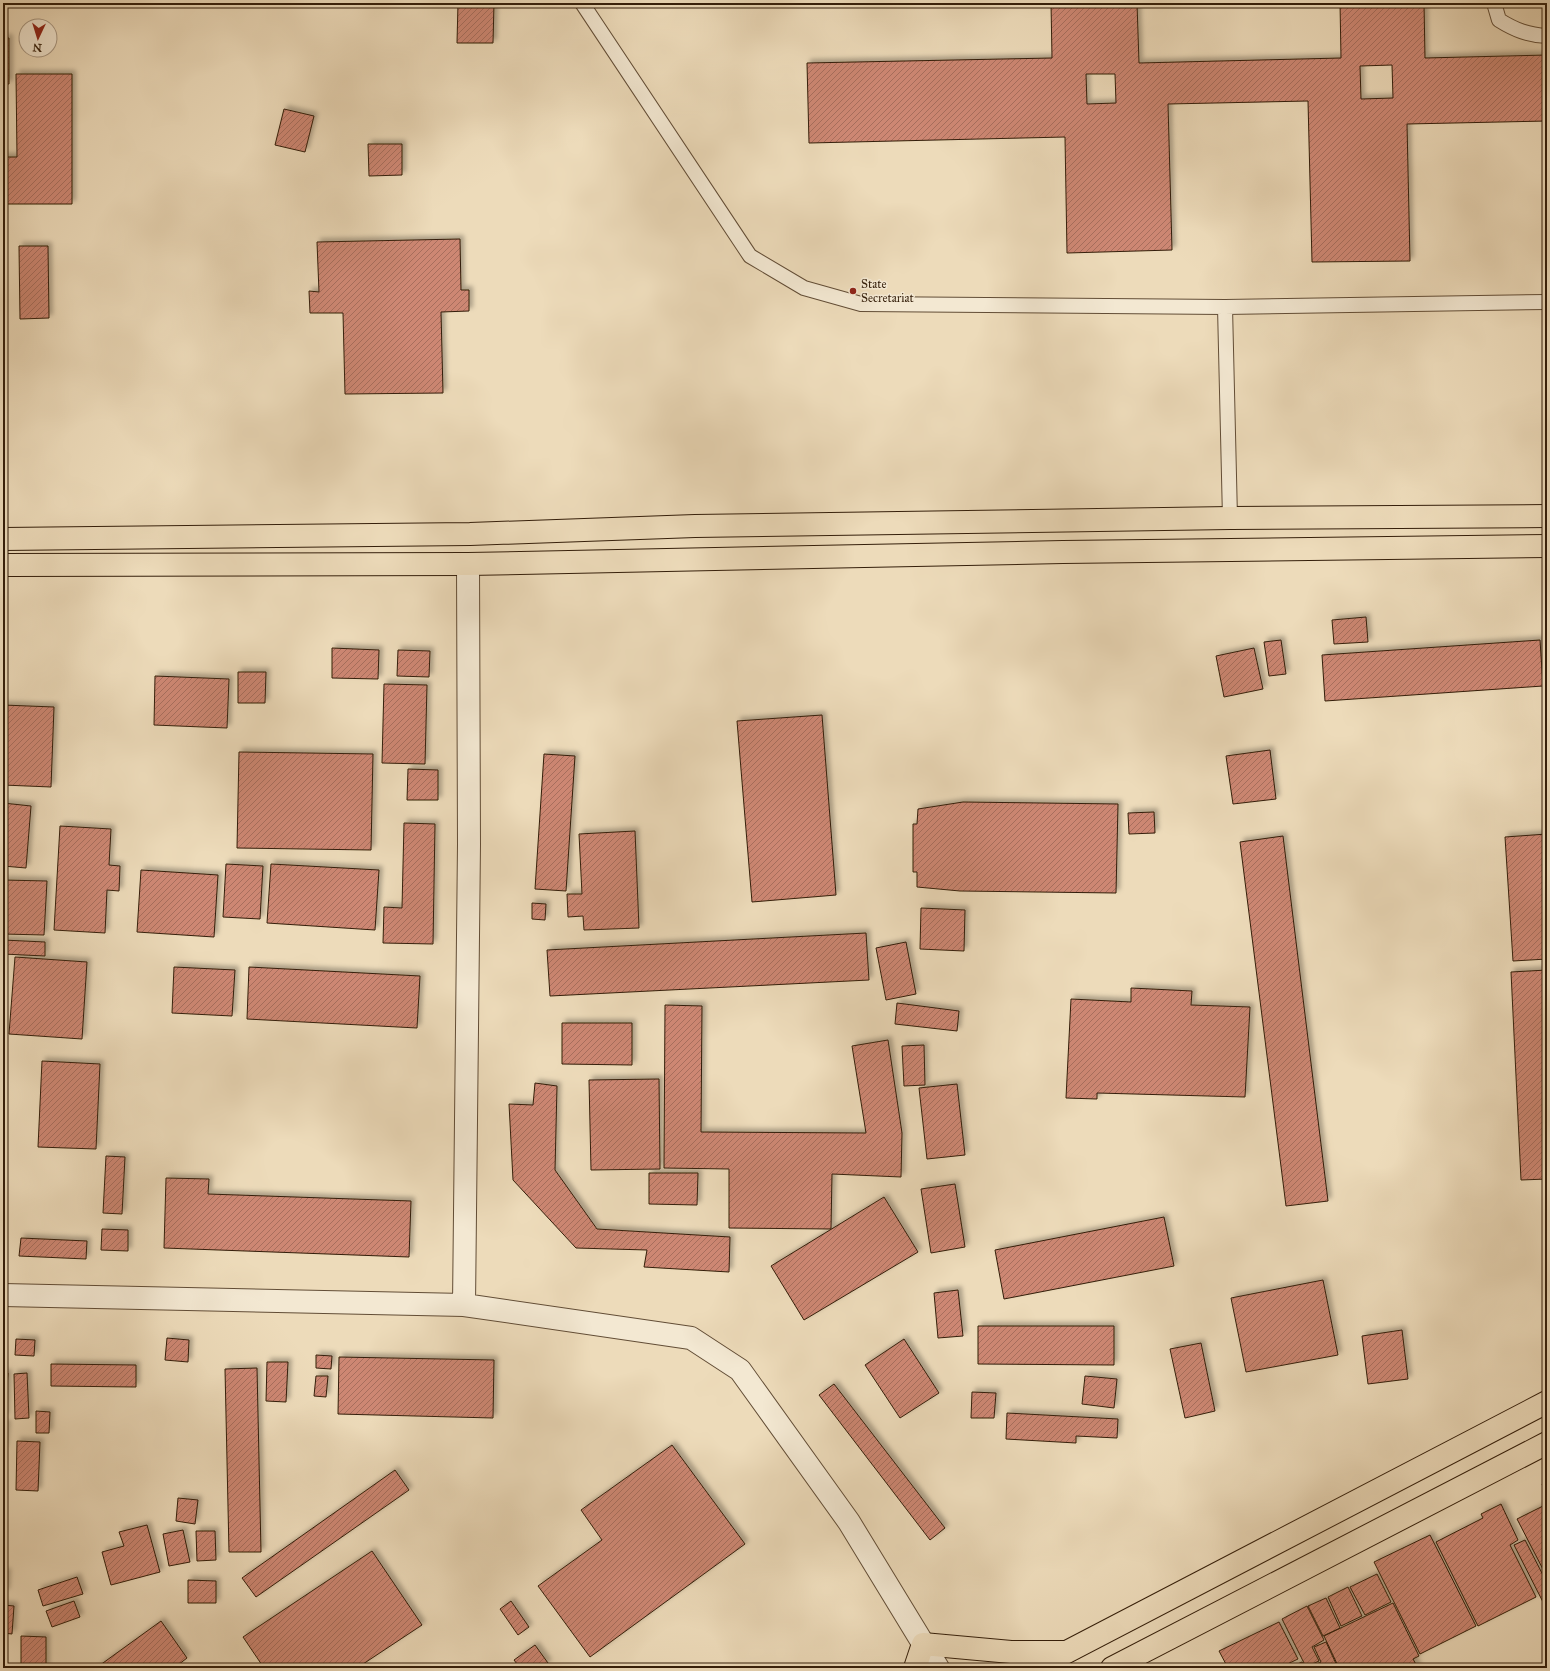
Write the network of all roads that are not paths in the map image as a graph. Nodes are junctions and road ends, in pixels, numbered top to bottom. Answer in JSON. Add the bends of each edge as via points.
{"nodes":[{"id":1,"x":582,"y":3,"type":"edge"},
{"id":2,"x":1494,"y":3,"type":"edge"},
{"id":3,"x":1547,"y":36,"type":"edge"},
{"id":4,"x":1547,"y":302,"type":"edge"},
{"id":5,"x":1225,"y":307,"type":"junction"},
{"id":6,"x":1547,"y":516,"type":"edge"},
{"id":7,"x":1230,"y":518,"type":"junction"},
{"id":8,"x":3,"y":538,"type":"edge"},
{"id":9,"x":1547,"y":546,"type":"edge"},
{"id":10,"x":468,"y":564,"type":"junction"},
{"id":11,"x":3,"y":565,"type":"edge"},
{"id":12,"x":3,"y":1295,"type":"edge"},
{"id":13,"x":464,"y":1305,"type":"junction"},
{"id":14,"x":1547,"y":1402,"type":"edge"},
{"id":15,"x":1547,"y":1443,"type":"edge"},
{"id":16,"x":923,"y":1644,"type":"junction"},
{"id":17,"x":1064,"y":1652,"type":"junction"},
{"id":18,"x":914,"y":1668,"type":"edge"},
{"id":19,"x":938,"y":1668,"type":"edge"},
{"id":20,"x":1036,"y":1668,"type":"edge"},
{"id":21,"x":1112,"y":1668,"type":"edge"}],
"edges":[{"from":1,"to":5,"type":"lane","via":[[750,256],[804,288],[861,304]]},
{"from":2,"to":3,"type":"lane","via":[[1499,20],[1514,29]]},
{"from":4,"to":5,"type":"lane"},
{"from":5,"to":7,"type":"lane"},
{"from":6,"to":7,"type":"main road"},
{"from":7,"to":8,"type":"main road","via":[[695,526],[470,534]]},
{"from":9,"to":10,"type":"main road","via":[[1063,552]]},
{"from":10,"to":11,"type":"main road"},
{"from":10,"to":13,"type":"street","via":[[469,844]]},
{"from":12,"to":13,"type":"street"},
{"from":13,"to":16,"type":"street","via":[[691,1338],[740,1370],[850,1522]]},
{"from":14,"to":17,"type":"main road"},
{"from":15,"to":21,"type":"main road"},
{"from":16,"to":17,"type":"main road","via":[[1011,1652]]},
{"from":16,"to":18,"type":"main road"},
{"from":16,"to":19,"type":"street"},
{"from":17,"to":20,"type":"main road"}]}
